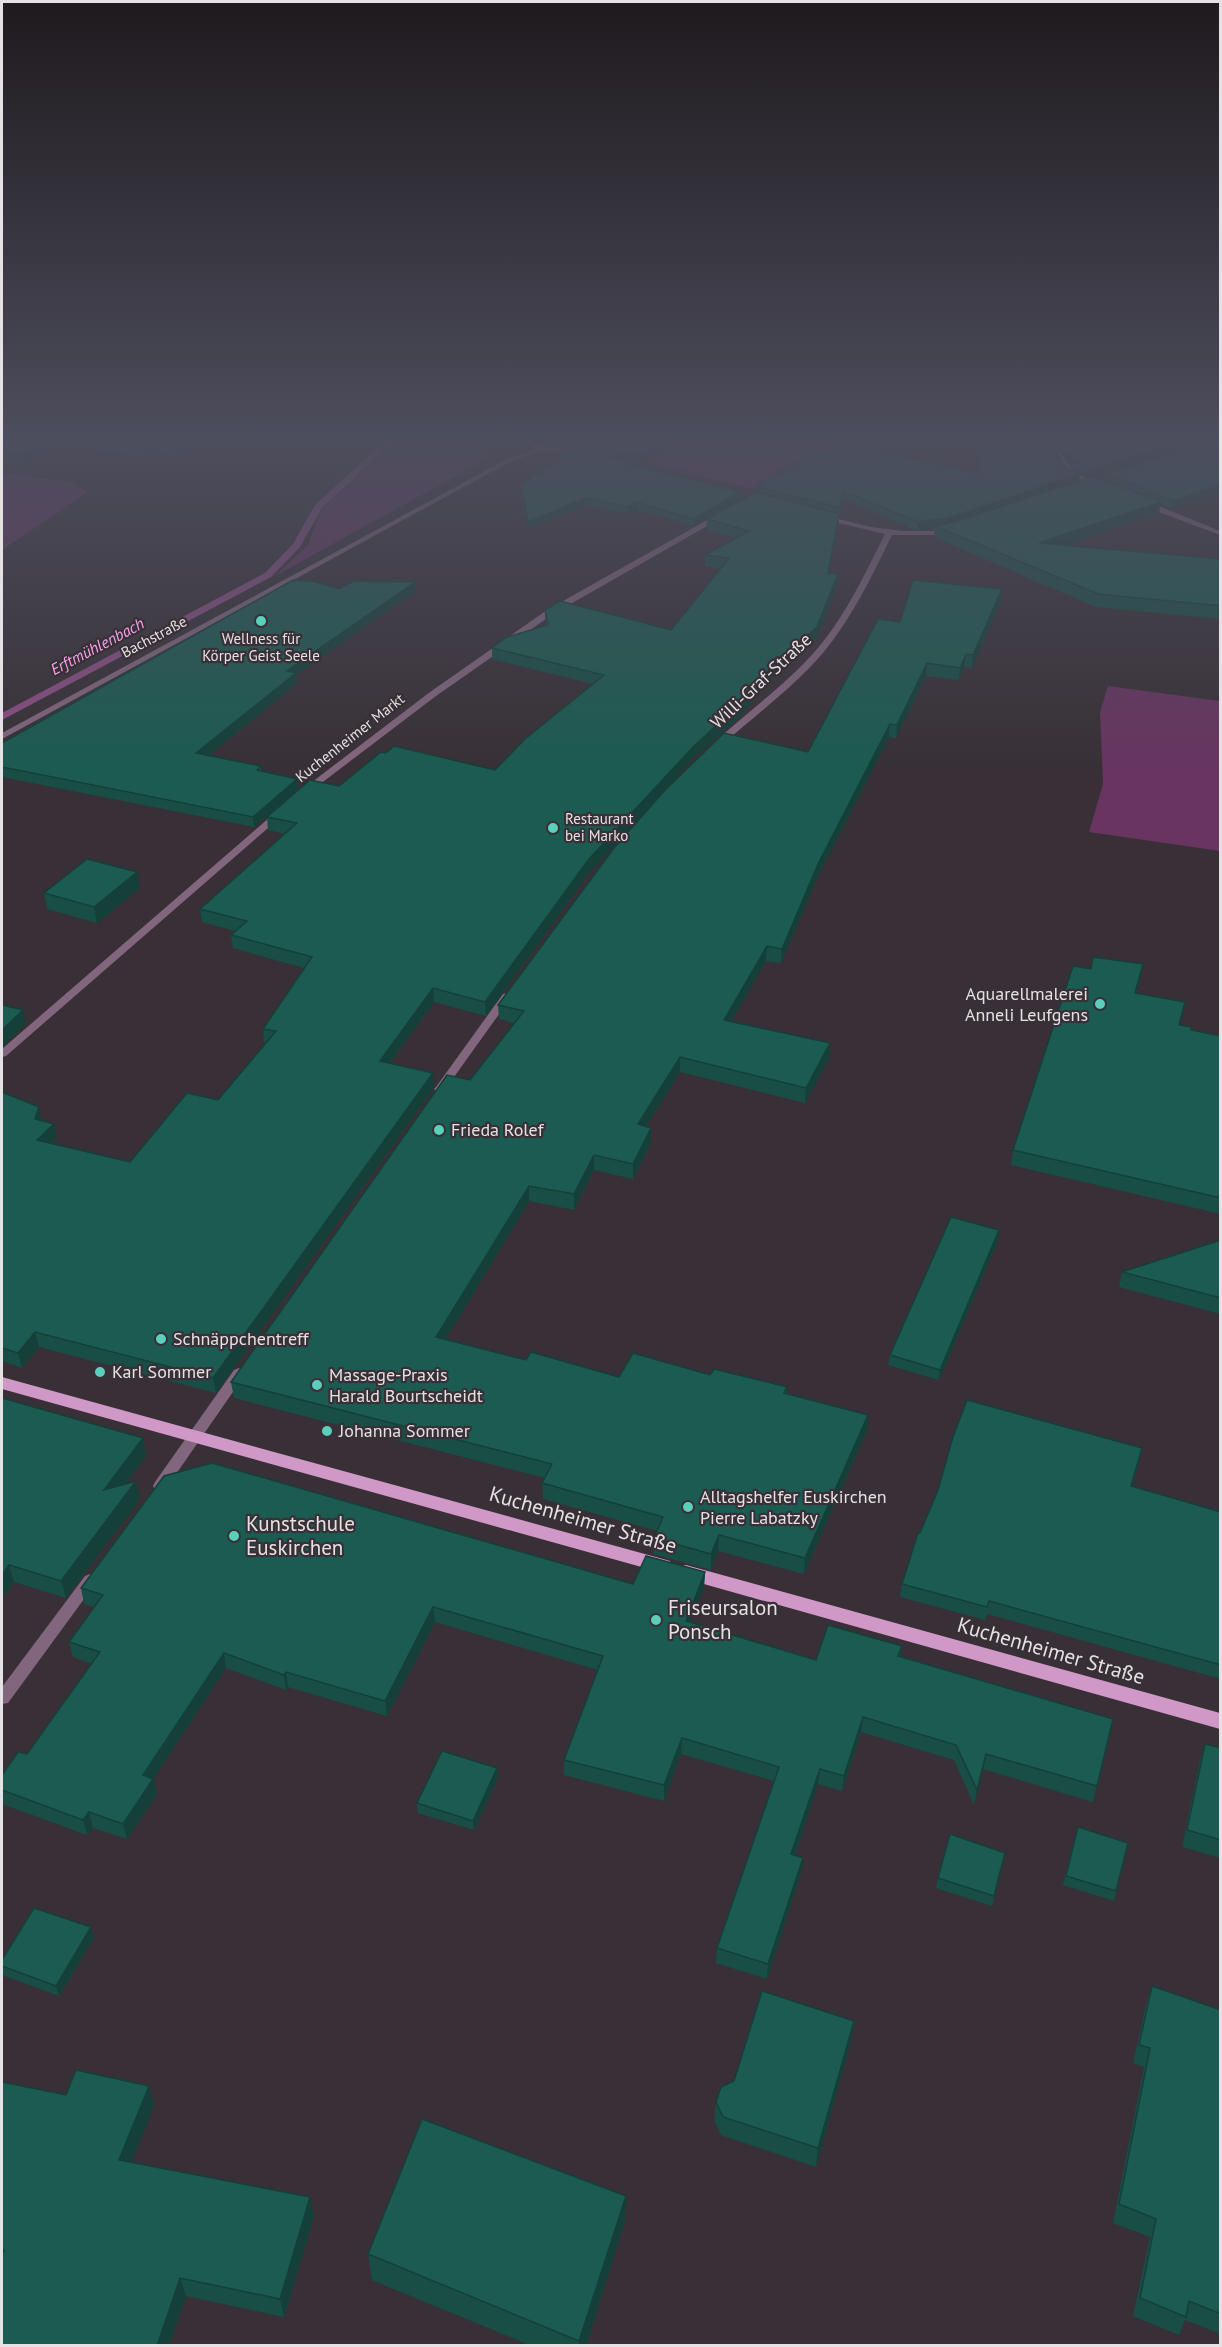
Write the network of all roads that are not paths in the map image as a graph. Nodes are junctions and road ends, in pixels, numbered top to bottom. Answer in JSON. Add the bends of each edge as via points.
{"nodes":[{"id":1,"x":346,"y":549,"type":"edge"},
{"id":2,"x":662,"y":549,"type":"edge"},
{"id":3,"x":882,"y":549,"type":"edge"},
{"id":4,"x":2,"y":736,"type":"edge"},
{"id":5,"x":711,"y":752,"type":"edge"},
{"id":6,"x":292,"y":802,"type":"edge"},
{"id":7,"x":284,"y":809,"type":"edge"},
{"id":8,"x":511,"y":991,"type":"edge"},
{"id":9,"x":2,"y":1054,"type":"edge"},
{"id":10,"x":434,"y":1097,"type":"edge"},
{"id":11,"x":244,"y":1366,"type":"edge"},
{"id":12,"x":2,"y":1383,"type":"edge"},
{"id":13,"x":196,"y":1436,"type":"junction"},
{"id":14,"x":153,"y":1495,"type":"edge"},
{"id":15,"x":98,"y":1569,"type":"edge"},
{"id":16,"x":2,"y":1698,"type":"edge"},
{"id":17,"x":1221,"y":1721,"type":"edge"}],
"edges":[{"from":1,"to":4,"type":"street","name":"Bachstraße"},
{"from":2,"to":6,"type":"street","name":"Kuchenheimer Markt","via":[[550,612],[405,714]]},
{"from":3,"to":5,"type":"street","name":"Willi-Graf-Straße","via":[[825,645]]},
{"from":7,"to":9,"type":"street"},
{"from":8,"to":10,"type":"street"},
{"from":11,"to":13,"type":"street"},
{"from":12,"to":13,"type":"main road","name":"Kuchenheimer Straße"},
{"from":13,"to":14,"type":"street"},
{"from":13,"to":17,"type":"main road","name":"Kuchenheimer Straße"},
{"from":15,"to":16,"type":"street"}]}
